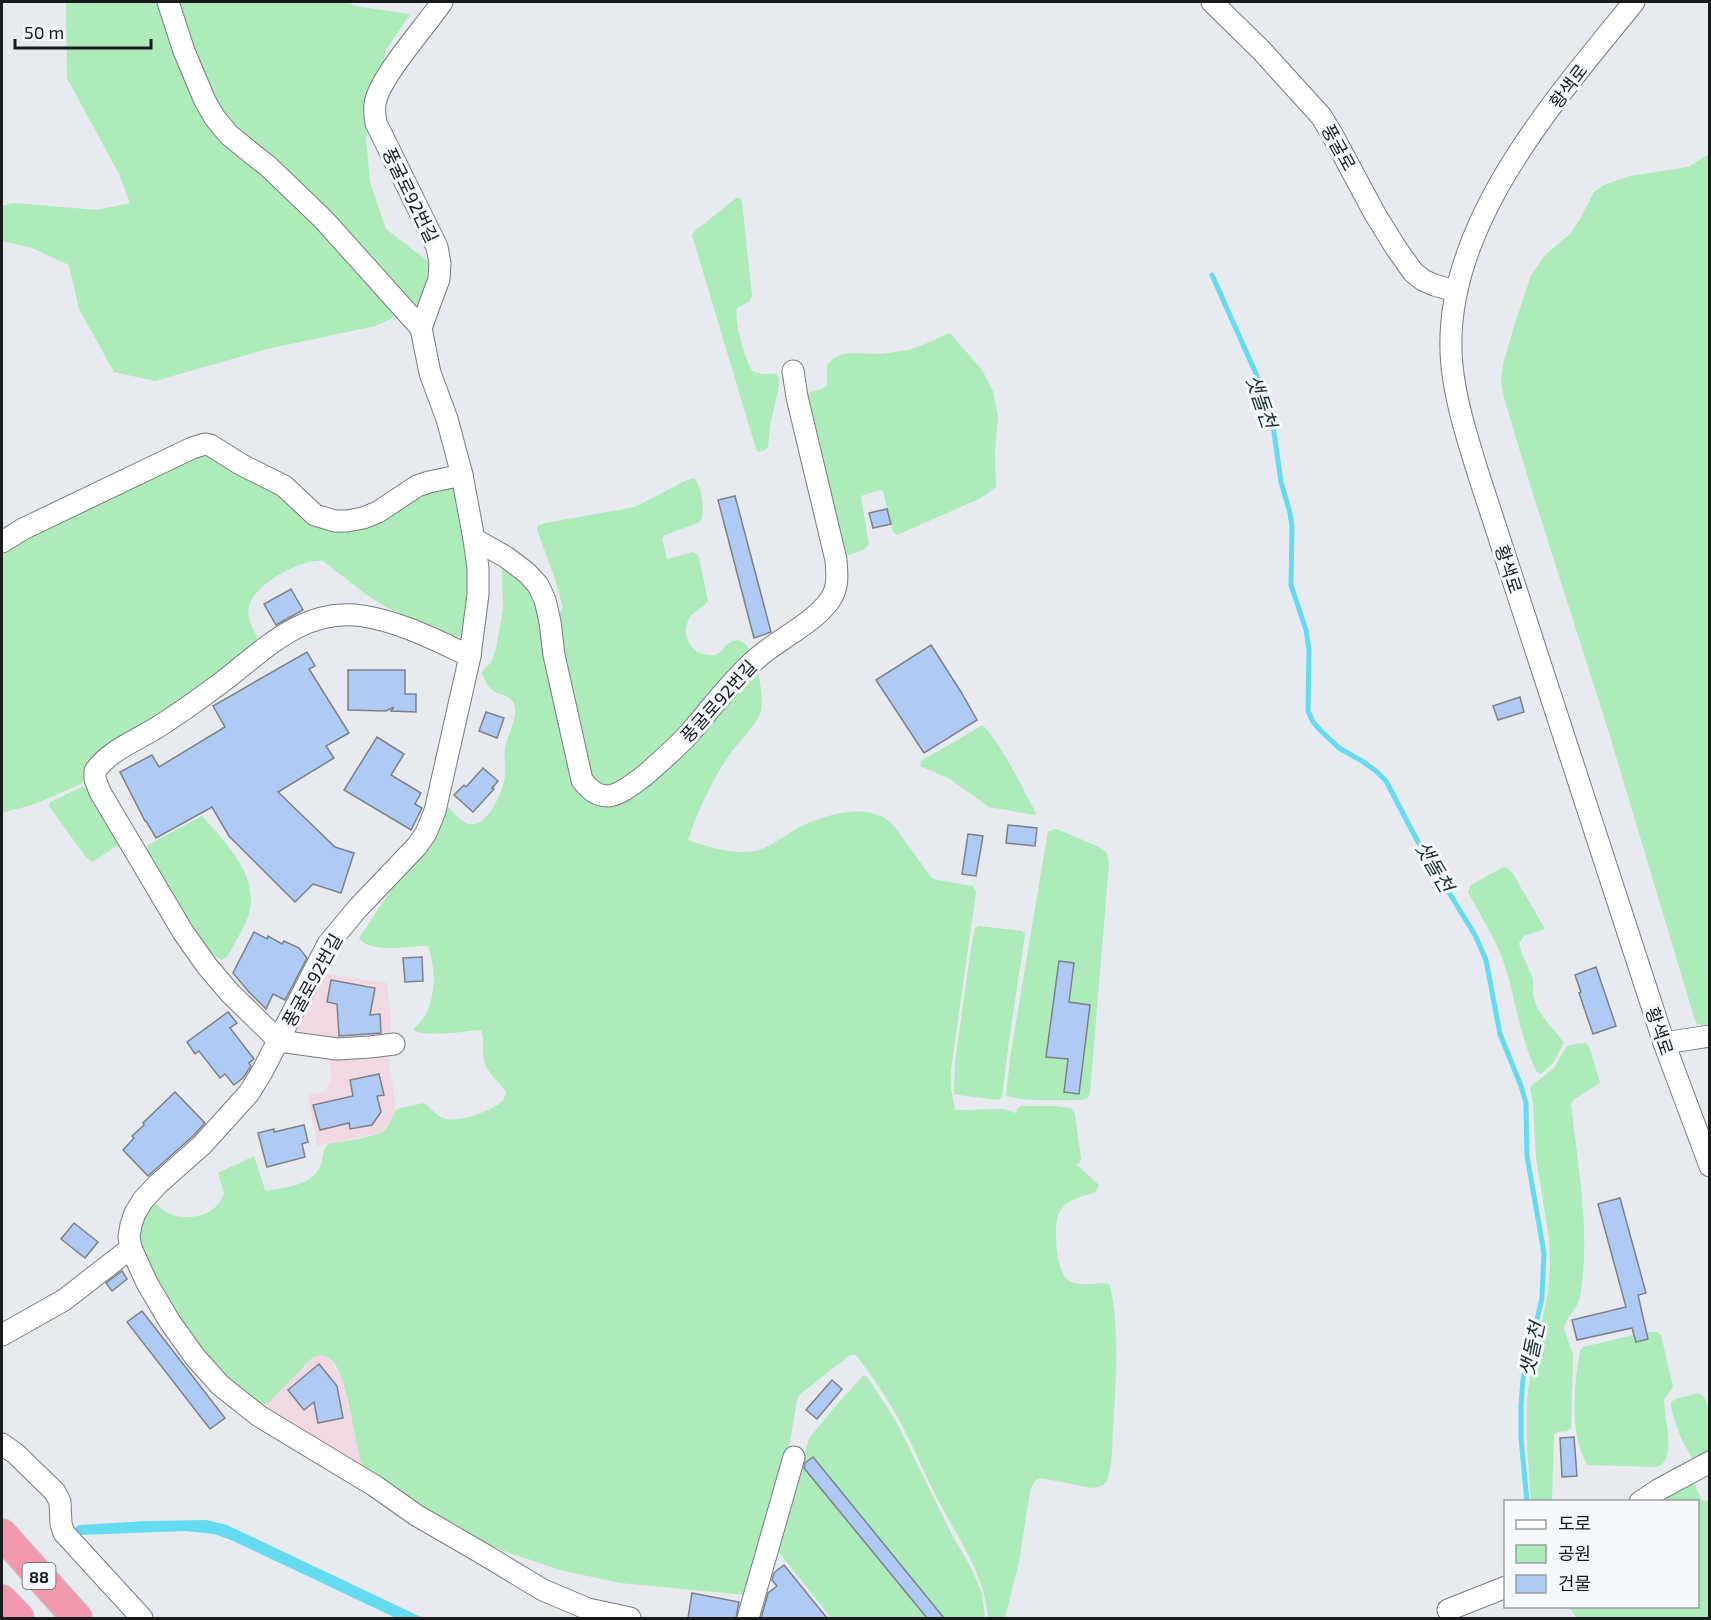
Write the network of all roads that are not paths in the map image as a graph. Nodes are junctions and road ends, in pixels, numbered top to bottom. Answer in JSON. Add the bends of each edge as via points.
{"nodes":[{"id":1,"x":168,"y":2,"type":"edge"},
{"id":2,"x":442,"y":2,"type":"edge"},
{"id":3,"x":1212,"y":2,"type":"edge"},
{"id":4,"x":1634,"y":2,"type":"edge"},
{"id":5,"x":1456,"y":291,"type":"junction"},
{"id":6,"x":421,"y":328,"type":"junction"},
{"id":7,"x":794,"y":371,"type":"dead end"},
{"id":8,"x":462,"y":475,"type":"junction"},
{"id":9,"x":474,"y":539,"type":"junction"},
{"id":10,"x":2,"y":542,"type":"edge"},
{"id":11,"x":470,"y":656,"type":"junction"},
{"id":12,"x":1710,"y":1035,"type":"edge"},
{"id":13,"x":279,"y":1041,"type":"junction"},
{"id":14,"x":1664,"y":1043,"type":"junction"},
{"id":15,"x":394,"y":1044,"type":"dead end"},
{"id":16,"x":1710,"y":1166,"type":"edge"},
{"id":17,"x":131,"y":1248,"type":"junction"},
{"id":18,"x":2,"y":1335,"type":"edge"},
{"id":19,"x":2,"y":1444,"type":"edge"},
{"id":20,"x":794,"y":1457,"type":"dead end"},
{"id":21,"x":1710,"y":1462,"type":"edge"},
{"id":22,"x":1643,"y":1500,"type":"edge"},
{"id":23,"x":2,"y":1534,"type":"edge"},
{"id":24,"x":1504,"y":1588,"type":"edge"},
{"id":25,"x":2,"y":1599,"type":"edge"},
{"id":26,"x":1448,"y":1610,"type":"dead end"},
{"id":27,"x":19,"y":1618,"type":"edge"},
{"id":28,"x":77,"y":1618,"type":"edge"},
{"id":29,"x":142,"y":1618,"type":"edge"},
{"id":30,"x":630,"y":1618,"type":"edge"},
{"id":31,"x":748,"y":1618,"type":"edge"}],
"edges":[{"from":1,"to":6,"type":"street","via":[[184,51],[215,118],[324,219]]},
{"from":2,"to":6,"type":"street","name":"풍굴로92번길","via":[[389,73],[375,102],[376,123],[437,247],[439,279]]},
{"from":3,"to":5,"type":"street","name":"풍굴로","via":[[1321,116],[1375,214],[1413,272],[1428,283]]},
{"from":4,"to":5,"type":"street","name":"황색로","via":[[1554,103],[1507,171],[1470,244]]},
{"from":5,"to":14,"type":"street","name":"황색로","via":[[1451,327],[1452,366],[1467,437]]},
{"from":6,"to":8,"type":"street","name":"풍굴로92번길","via":[[430,373]]},
{"from":7,"to":9,"type":"street","name":"풍굴로92번길","via":[[836,560],[835,590],[826,605],[742,672],[668,756],[624,790],[610,796],[598,795],[582,780],[550,622],[538,585],[506,557]]},
{"from":8,"to":9,"type":"street","name":"풍굴로92번길"},
{"from":8,"to":10,"type":"street","via":[[417,486],[363,518],[335,521],[315,515],[284,486],[204,444]]},
{"from":9,"to":11,"type":"street","name":"풍굴로92번길","via":[[478,594]]},
{"from":11,"to":13,"type":"street","name":"풍굴로92번길","via":[[435,811],[426,833],[328,944]]},
{"from":11,"to":13,"type":"street","via":[[384,620],[343,614],[322,618],[283,634],[225,680],[107,758],[94,771],[100,792],[183,932],[230,993]]},
{"from":12,"to":14,"type":"street"},
{"from":13,"to":15,"type":"street","via":[[337,1048]]},
{"from":13,"to":17,"type":"street","name":"풍굴로92번길","via":[[236,1109],[143,1200],[131,1225]]},
{"from":14,"to":16,"type":"street","name":"황색로"},
{"from":17,"to":18,"type":"street","via":[[64,1300]]},
{"from":17,"to":30,"type":"street","via":[[147,1283],[195,1357],[220,1384],[276,1428],[543,1590],[588,1609]]},
{"from":19,"to":29,"type":"street","via":[[55,1492],[64,1533]]},
{"from":20,"to":31,"type":"street"},
{"from":21,"to":22,"type":"street"},
{"from":23,"to":28,"type":"highway","number":"88"},
{"from":24,"to":26,"type":"street"},
{"from":25,"to":27,"type":"highway","number":"88"}]}
